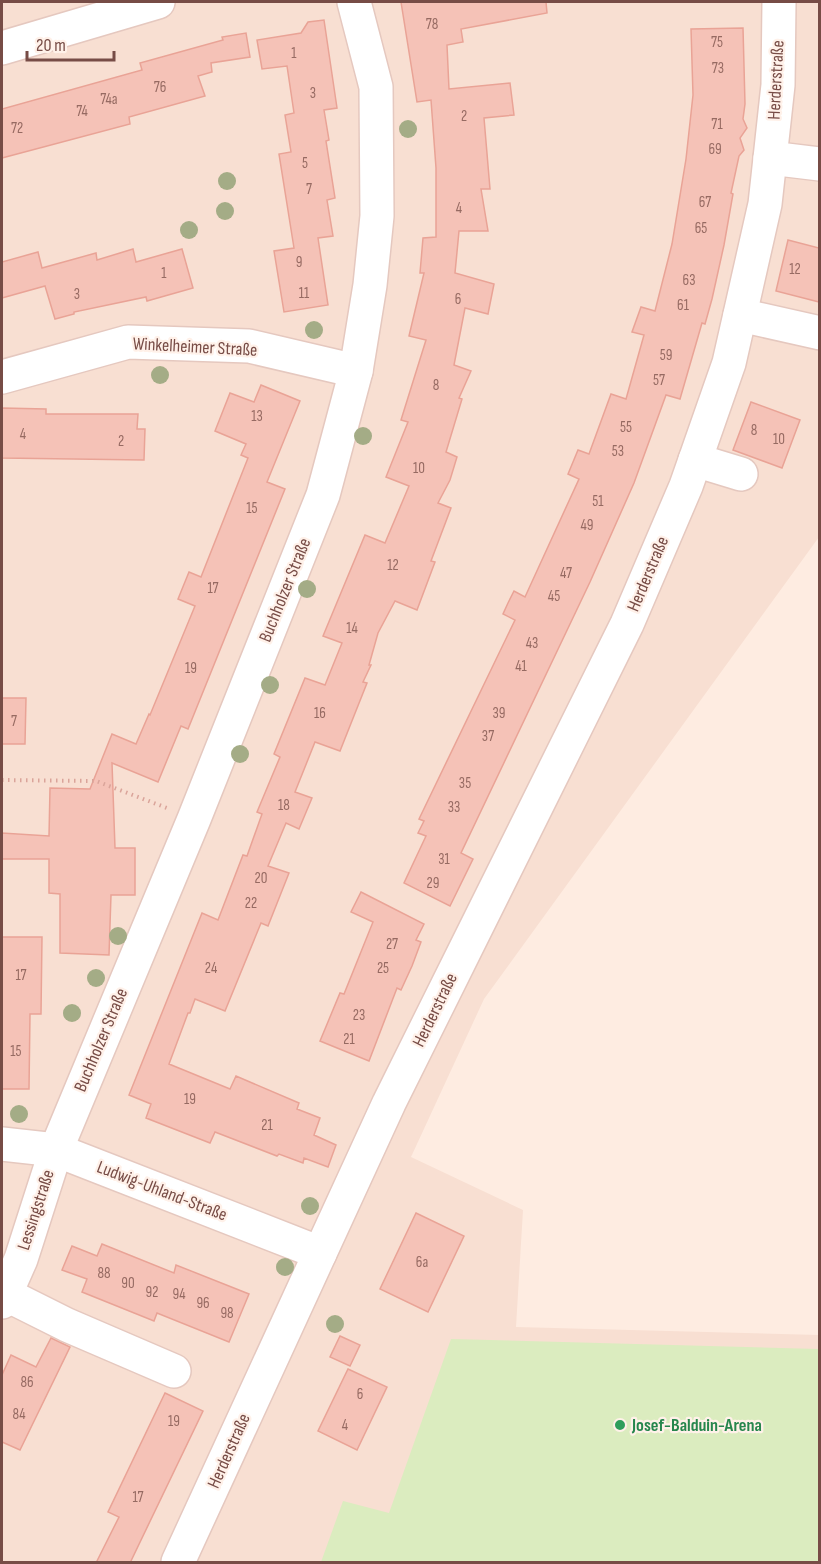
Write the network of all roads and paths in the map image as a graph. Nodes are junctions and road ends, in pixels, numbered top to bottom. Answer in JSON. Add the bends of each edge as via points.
{"nodes":[{"id":1,"x":158,"y":2,"type":"edge"},
{"id":2,"x":354,"y":2,"type":"edge"},
{"id":3,"x":779,"y":2,"type":"edge"},
{"id":4,"x":2,"y":48,"type":"edge"},
{"id":5,"x":770,"y":158,"type":"junction"},
{"id":6,"x":819,"y":164,"type":"edge"},
{"id":7,"x":740,"y":315,"type":"junction"},
{"id":8,"x":819,"y":333,"type":"edge"},
{"id":9,"x":356,"y":371,"type":"junction"},
{"id":10,"x":2,"y":377,"type":"edge"},
{"id":11,"x":695,"y":460,"type":"junction"},
{"id":12,"x":741,"y":474,"type":"dead end"},
{"id":13,"x":2,"y":780,"type":"edge"},
{"id":14,"x":194,"y":819,"type":"junction"},
{"id":15,"x":2,"y":1144,"type":"edge"},
{"id":16,"x":56,"y":1150,"type":"junction"},
{"id":17,"x":320,"y":1252,"type":"junction"},
{"id":18,"x":3,"y":1298,"type":"edge"},
{"id":19,"x":174,"y":1371,"type":"dead end"},
{"id":20,"x":178,"y":1563,"type":"edge"}],
"edges":[{"from":1,"to":4,"type":"street"},
{"from":2,"to":9,"type":"street","name":"Buchholzer Straße","via":[[376,87],[377,204],[370,285]]},
{"from":3,"to":5,"type":"street","name":"Herderstraße","via":[[778,85]]},
{"from":5,"to":6,"type":"street"},
{"from":5,"to":7,"type":"street","name":"Herderstraße","via":[[765,204]]},
{"from":7,"to":8,"type":"street"},
{"from":7,"to":11,"type":"street","name":"Herderstraße","via":[[729,363]]},
{"from":9,"to":10,"type":"street","name":"Winkelheimer Straße","via":[[249,346],[128,342]]},
{"from":9,"to":14,"type":"street","name":"Buchholzer Straße","via":[[323,495]]},
{"from":11,"to":12,"type":"street"},
{"from":11,"to":17,"type":"street","name":"Herderstraße","via":[[627,624],[388,1103]]},
{"from":13,"to":14,"type":"path","via":[[96,782]]},
{"from":14,"to":16,"type":"street","name":"Buchholzer Straße"},
{"from":15,"to":16,"type":"street","name":"Ludwig-Uhland-Straße"},
{"from":16,"to":17,"type":"street","name":"Ludwig-Uhland-Straße"},
{"from":16,"to":18,"type":"street","name":"Lessingstraße","via":[[21,1259]]},
{"from":17,"to":20,"type":"street","name":"Herderstraße"},
{"from":18,"to":19,"type":"street"}]}
